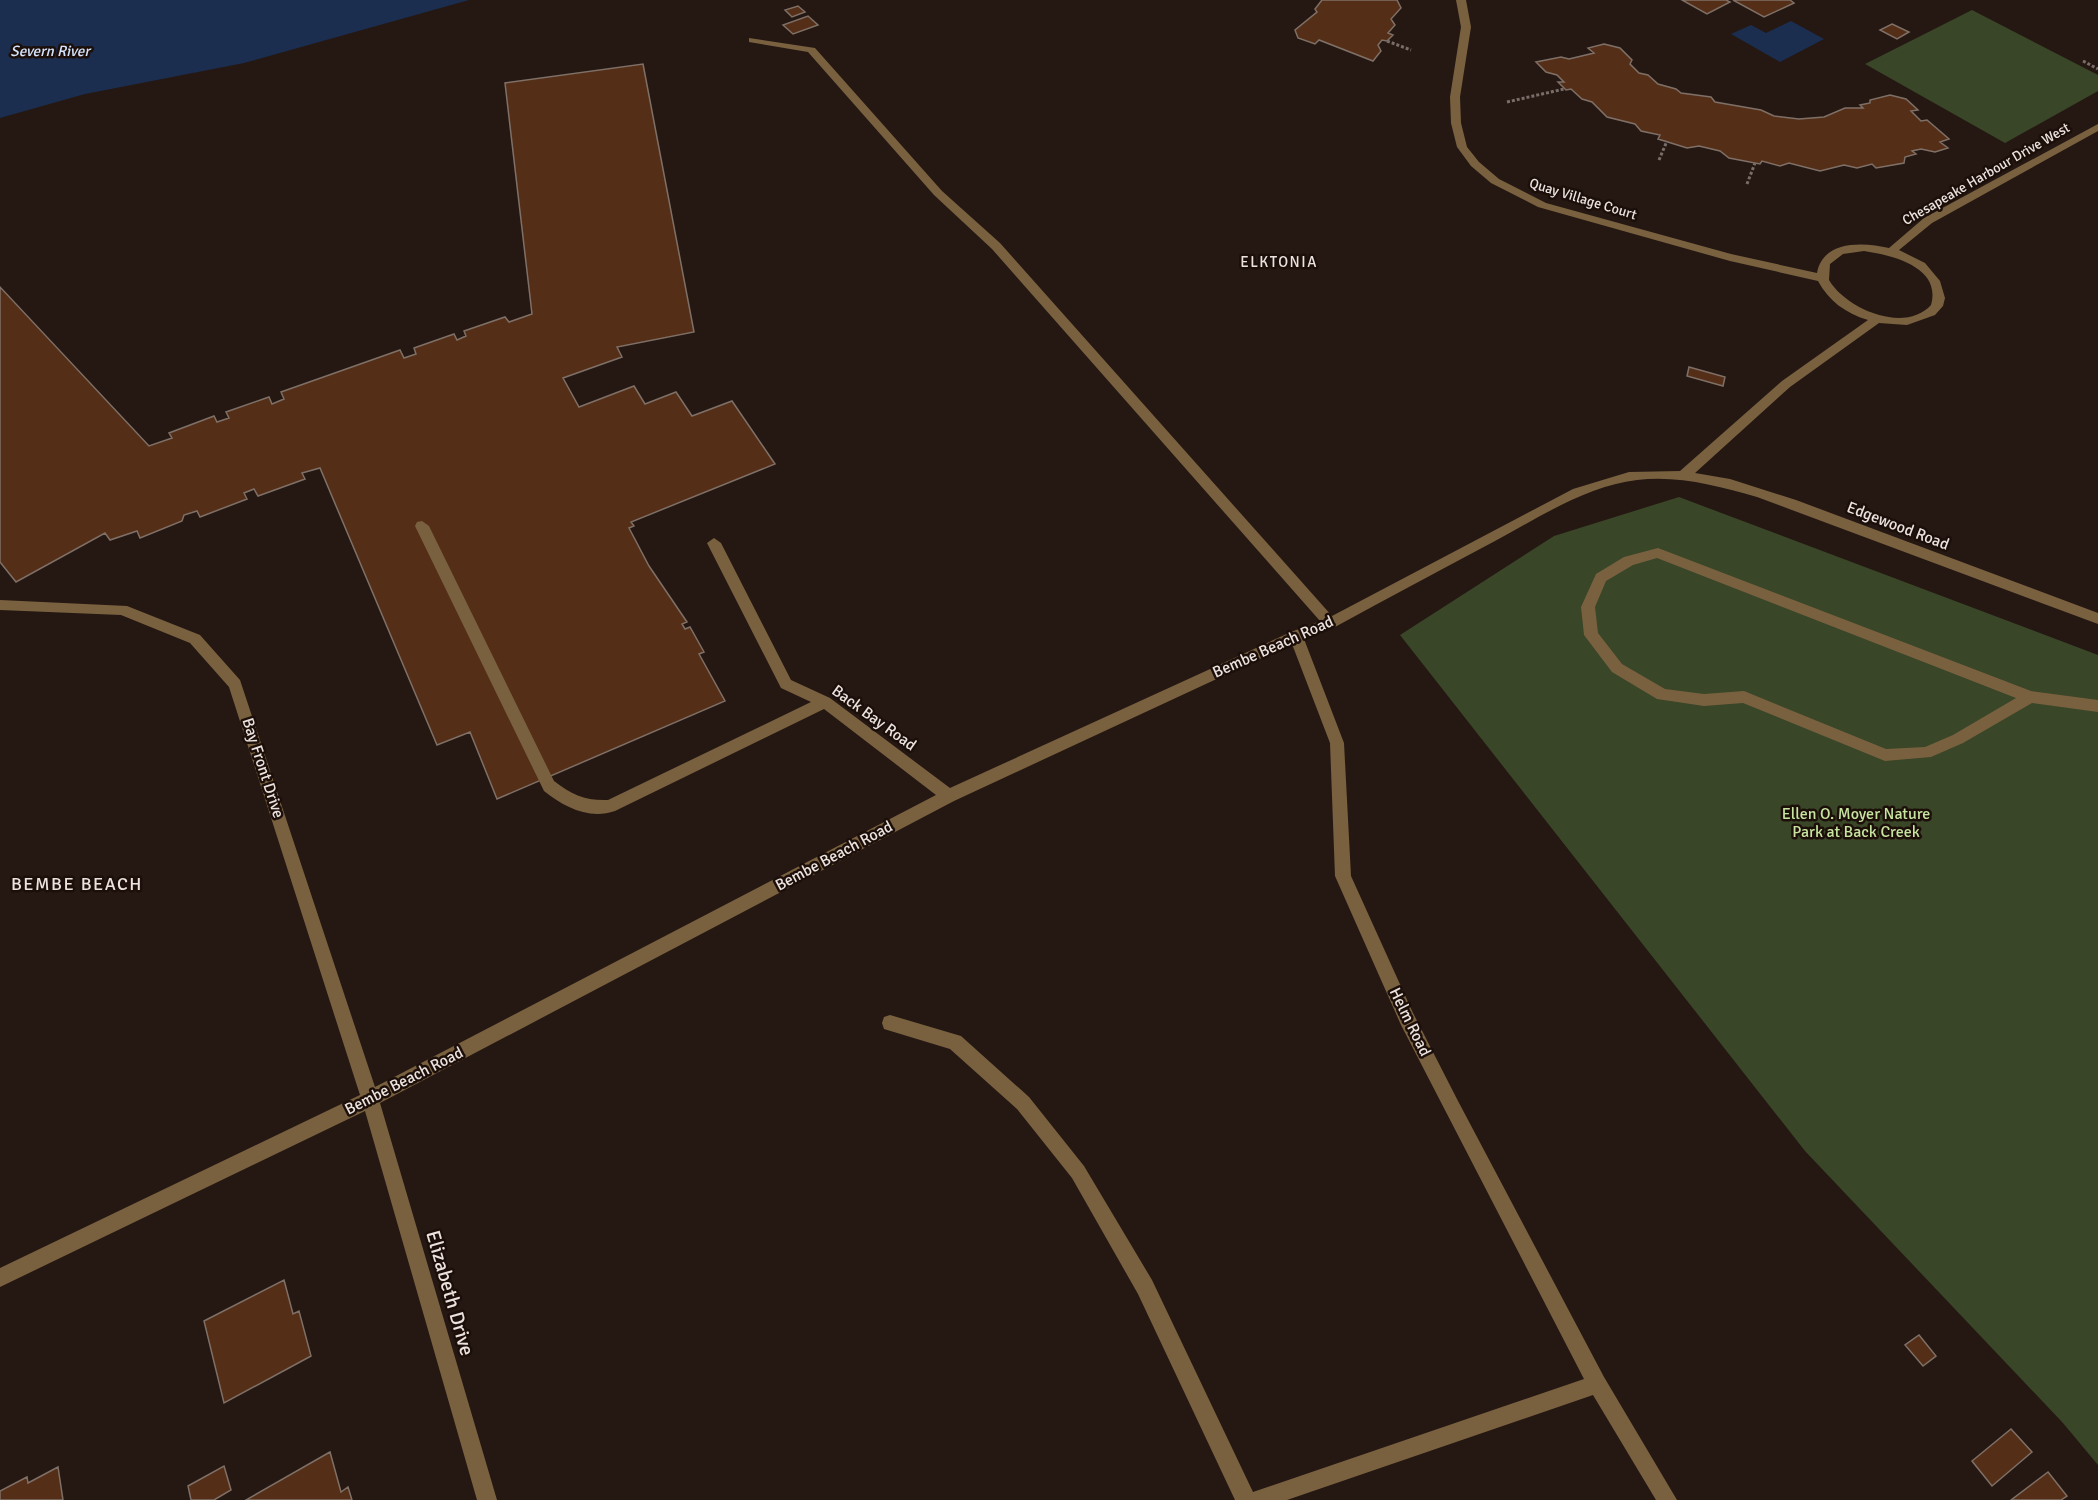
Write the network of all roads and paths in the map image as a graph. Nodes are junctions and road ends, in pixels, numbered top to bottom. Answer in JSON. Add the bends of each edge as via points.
{"nodes":[{"id":1,"x":1461,"y":0,"type":"edge"},
{"id":2,"x":753,"y":40,"type":"dead end"},
{"id":3,"x":1387,"y":41,"type":"dead end"},
{"id":4,"x":1412,"y":50,"type":"dead end"},
{"id":5,"x":2083,"y":61,"type":"dead end"},
{"id":6,"x":2098,"y":69,"type":"edge"},
{"id":7,"x":1564,"y":89,"type":"dead end"},
{"id":8,"x":1507,"y":102,"type":"dead end"},
{"id":9,"x":2098,"y":127,"type":"edge"},
{"id":10,"x":1667,"y":141,"type":"dead end"},
{"id":11,"x":1659,"y":160,"type":"dead end"},
{"id":12,"x":1755,"y":163,"type":"dead end"},
{"id":13,"x":1747,"y":184,"type":"dead end"},
{"id":14,"x":1892,"y":251,"type":"junction"},
{"id":15,"x":1822,"y":278,"type":"junction"},
{"id":16,"x":1878,"y":318,"type":"junction"},
{"id":17,"x":1682,"y":477,"type":"junction"},
{"id":18,"x":422,"y":526,"type":"dead end"},
{"id":19,"x":714,"y":543,"type":"dead end"},
{"id":20,"x":0,"y":605,"type":"edge"},
{"id":21,"x":2098,"y":619,"type":"edge"},
{"id":22,"x":1330,"y":623,"type":"junction"},
{"id":23,"x":1296,"y":636,"type":"junction"},
{"id":24,"x":2030,"y":697,"type":"junction"},
{"id":25,"x":825,"y":702,"type":"junction"},
{"id":26,"x":2098,"y":705,"type":"edge"},
{"id":27,"x":950,"y":796,"type":"junction"},
{"id":28,"x":891,"y":1023,"type":"dead end"},
{"id":29,"x":370,"y":1100,"type":"junction"},
{"id":30,"x":0,"y":1278,"type":"edge"},
{"id":31,"x":1597,"y":1384,"type":"junction"},
{"id":32,"x":487,"y":1500,"type":"edge"},
{"id":33,"x":1246,"y":1500,"type":"edge"},
{"id":34,"x":1257,"y":1500,"type":"edge"},
{"id":35,"x":1667,"y":1500,"type":"edge"}],
"edges":[{"from":1,"to":15,"type":"street","name":"Quay Village Court","via":[[1466,27],[1455,97],[1456,123],[1462,147],[1495,181],[1542,205]]},
{"from":2,"to":22,"type":"street","via":[[811,50],[938,193],[996,246]]},
{"from":3,"to":4,"type":"path"},
{"from":5,"to":6,"type":"path"},
{"from":7,"to":8,"type":"path"},
{"from":9,"to":14,"type":"street","name":"Chesapeake Harbour Drive West","via":[[1926,222]]},
{"from":10,"to":11,"type":"path"},
{"from":12,"to":13,"type":"path"},
{"from":14,"to":15,"type":"street","via":[[1864,247],[1840,251],[1824,262]]},
{"from":14,"to":16,"type":"street","via":[[1928,272],[1938,285],[1940,299],[1934,310],[1920,318]]},
{"from":15,"to":16,"type":"street","via":[[1832,294],[1852,309]]},
{"from":16,"to":17,"type":"street","via":[[1786,384]]},
{"from":17,"to":21,"type":"street","name":"Edgewood Road","via":[[1721,483],[1795,505]]},
{"from":17,"to":22,"type":"street","name":"Bembe Beach Road","via":[[1640,475],[1595,485]]},
{"from":18,"to":25,"type":"street","via":[[549,786],[565,799],[587,808],[610,806]]},
{"from":19,"to":25,"type":"street","name":"Back Bay Road","via":[[786,684]]},
{"from":20,"to":29,"type":"street","name":"Bay Front Drive","via":[[122,610],[195,639],[235,684]]},
{"from":22,"to":23,"type":"street","name":"Bembe Beach Road"},
{"from":23,"to":27,"type":"street","name":"Bembe Beach Road"},
{"from":23,"to":31,"type":"street","name":"Helm Road","via":[[1337,743],[1343,876],[1407,1019]]},
{"from":24,"to":24,"type":"street","via":[[1658,554],[1629,561],[1601,578],[1588,607],[1591,635],[1617,668],[1662,695],[1704,700],[1744,697],[1886,756],[1926,753]]},
{"from":24,"to":26,"type":"street"},
{"from":25,"to":27,"type":"street","name":"Back Bay Road"},
{"from":27,"to":29,"type":"street","name":"Bembe Beach Road"},
{"from":28,"to":33,"type":"street","via":[[955,1042],[1023,1103],[1078,1172],[1145,1287]]},
{"from":29,"to":30,"type":"street","name":"Bembe Beach Road"},
{"from":29,"to":32,"type":"street","name":"Elizabeth Drive"},
{"from":31,"to":34,"type":"street"},
{"from":31,"to":35,"type":"street","name":"Helm Road"}]}
